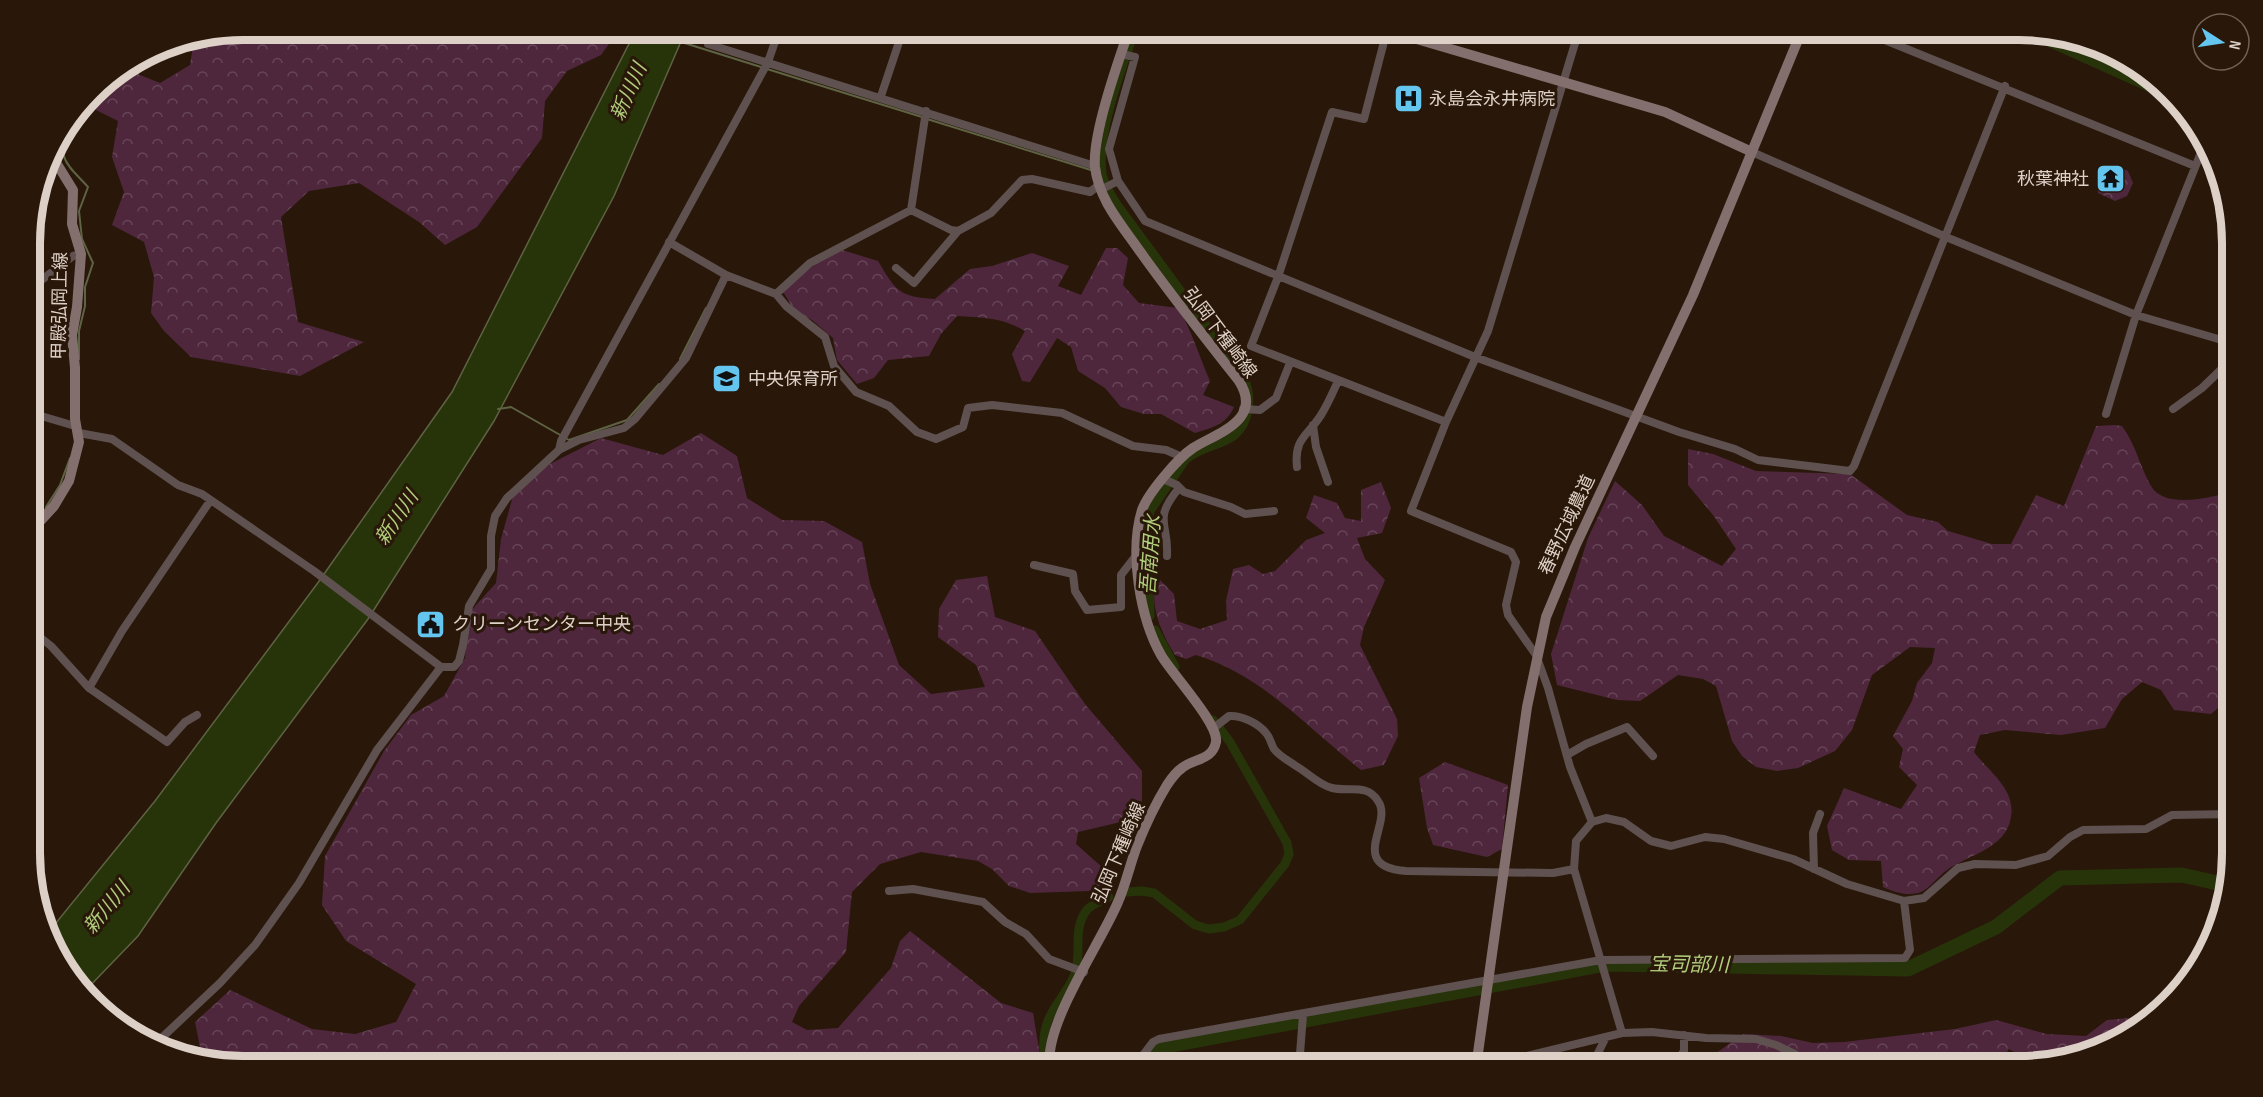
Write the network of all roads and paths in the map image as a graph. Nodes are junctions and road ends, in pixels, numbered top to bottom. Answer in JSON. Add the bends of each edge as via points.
{"nodes":[{"id":1,"x":775,"y":40,"type":"edge"},
{"id":2,"x":900,"y":40,"type":"edge"},
{"id":3,"x":1126,"y":40,"type":"edge"},
{"id":4,"x":1384,"y":40,"type":"edge"},
{"id":5,"x":1420,"y":40,"type":"edge"},
{"id":6,"x":1576,"y":40,"type":"edge"},
{"id":7,"x":1798,"y":40,"type":"edge"},
{"id":8,"x":1886,"y":40,"type":"edge"},
{"id":9,"x":708,"y":44,"type":"dead end"},
{"id":10,"x":1122,"y":54,"type":"junction"},
{"id":11,"x":768,"y":62,"type":"junction"},
{"id":12,"x":1562,"y":83,"type":"junction"},
{"id":13,"x":2005,"y":86,"type":"junction"},
{"id":14,"x":881,"y":96,"type":"junction"},
{"id":15,"x":926,"y":111,"type":"junction"},
{"id":16,"x":1752,"y":152,"type":"junction"},
{"id":17,"x":2201,"y":152,"type":"edge"},
{"id":18,"x":57,"y":164,"type":"edge"},
{"id":19,"x":1095,"y":166,"type":"junction"},
{"id":20,"x":2195,"y":166,"type":"junction"},
{"id":21,"x":1117,"y":182,"type":"junction"},
{"id":22,"x":1100,"y":185,"type":"junction"},
{"id":23,"x":911,"y":210,"type":"junction"},
{"id":24,"x":958,"y":231,"type":"junction"},
{"id":25,"x":1946,"y":237,"type":"junction"},
{"id":26,"x":669,"y":242,"type":"junction"},
{"id":27,"x":81,"y":254,"type":"junction"},
{"id":28,"x":896,"y":268,"type":"dead end"},
{"id":29,"x":726,"y":275,"type":"junction"},
{"id":30,"x":1278,"y":277,"type":"junction"},
{"id":31,"x":41,"y":280,"type":"edge"},
{"id":32,"x":776,"y":294,"type":"junction"},
{"id":33,"x":2136,"y":315,"type":"junction"},
{"id":34,"x":2222,"y":340,"type":"edge"},
{"id":35,"x":1475,"y":357,"type":"junction"},
{"id":36,"x":1290,"y":363,"type":"junction"},
{"id":37,"x":2222,"y":369,"type":"edge"},
{"id":38,"x":1338,"y":381,"type":"junction"},
{"id":39,"x":2174,"y":409,"type":"dead end"},
{"id":40,"x":1247,"y":410,"type":"junction"},
{"id":41,"x":2106,"y":414,"type":"dead end"},
{"id":42,"x":41,"y":417,"type":"edge"},
{"id":43,"x":1634,"y":421,"type":"junction"},
{"id":44,"x":1446,"y":422,"type":"junction"},
{"id":45,"x":1313,"y":424,"type":"junction"},
{"id":46,"x":77,"y":430,"type":"junction"},
{"id":47,"x":559,"y":450,"type":"junction"},
{"id":48,"x":1182,"y":457,"type":"junction"},
{"id":49,"x":1297,"y":467,"type":"dead end"},
{"id":50,"x":1328,"y":482,"type":"dead end"},
{"id":51,"x":1172,"y":483,"type":"junction"},
{"id":52,"x":210,"y":501,"type":"junction"},
{"id":53,"x":1274,"y":511,"type":"dead end"},
{"id":54,"x":41,"y":521,"type":"edge"},
{"id":55,"x":1138,"y":553,"type":"junction"},
{"id":56,"x":1167,"y":556,"type":"dead end"},
{"id":57,"x":1034,"y":565,"type":"dead end"},
{"id":58,"x":40,"y":637,"type":"edge"},
{"id":59,"x":1536,"y":655,"type":"junction"},
{"id":60,"x":441,"y":667,"type":"junction"},
{"id":61,"x":89,"y":688,"type":"junction"},
{"id":62,"x":197,"y":715,"type":"dead end"},
{"id":63,"x":1218,"y":724,"type":"junction"},
{"id":64,"x":1567,"y":755,"type":"junction"},
{"id":65,"x":1653,"y":756,"type":"dead end"},
{"id":66,"x":1821,"y":814,"type":"dead end"},
{"id":67,"x":2222,"y":814,"type":"edge"},
{"id":68,"x":1592,"y":822,"type":"junction"},
{"id":69,"x":1574,"y":869,"type":"junction"},
{"id":70,"x":1814,"y":869,"type":"junction"},
{"id":71,"x":1505,"y":872,"type":"junction"},
{"id":72,"x":889,"y":891,"type":"dead end"},
{"id":73,"x":1904,"y":901,"type":"junction"},
{"id":74,"x":1600,"y":960,"type":"junction"},
{"id":75,"x":1078,"y":970,"type":"junction"},
{"id":76,"x":1490,"y":982,"type":"junction"},
{"id":77,"x":1303,"y":1015,"type":"junction"},
{"id":78,"x":1622,"y":1033,"type":"junction"},
{"id":79,"x":1684,"y":1035,"type":"junction"},
{"id":80,"x":1606,"y":1037,"type":"junction"},
{"id":81,"x":161,"y":1039,"type":"edge"},
{"id":82,"x":1048,"y":1056,"type":"edge"},
{"id":83,"x":1142,"y":1056,"type":"edge"},
{"id":84,"x":1300,"y":1056,"type":"edge"},
{"id":85,"x":1478,"y":1056,"type":"edge"},
{"id":86,"x":1527,"y":1056,"type":"edge"},
{"id":87,"x":1596,"y":1056,"type":"edge"},
{"id":88,"x":1681,"y":1056,"type":"edge"},
{"id":89,"x":1796,"y":1056,"type":"edge"}],
"edges":[{"from":1,"to":11,"type":"street"},
{"from":2,"to":14,"type":"street"},
{"from":3,"to":10,"type":"main road","name":"弘岡下種崎線"},
{"from":4,"to":30,"type":"street","via":[[1364,119],[1332,112]]},
{"from":5,"to":12,"type":"main road"},
{"from":6,"to":12,"type":"street"},
{"from":7,"to":16,"type":"main road","name":"春野広域農道"},
{"from":8,"to":13,"type":"street"},
{"from":9,"to":11,"type":"street"},
{"from":10,"to":19,"type":"main road","name":"弘岡下種崎線","via":[[1108,96]]},
{"from":10,"to":21,"type":"street","via":[[1135,57],[1109,149]]},
{"from":11,"to":14,"type":"street"},
{"from":11,"to":26,"type":"street"},
{"from":12,"to":16,"type":"main road","via":[[1665,112]]},
{"from":12,"to":35,"type":"street","via":[[1488,331]]},
{"from":13,"to":20,"type":"street"},
{"from":13,"to":25,"type":"street"},
{"from":14,"to":15,"type":"street"},
{"from":15,"to":19,"type":"street"},
{"from":15,"to":23,"type":"street"},
{"from":16,"to":25,"type":"street"},
{"from":16,"to":43,"type":"main road","name":"春野広域農道","via":[[1693,295]]},
{"from":17,"to":20,"type":"street"},
{"from":18,"to":27,"type":"main road","name":"甲殿弘岡上線","via":[[73,190],[72,224]]},
{"from":19,"to":22,"type":"main road","name":"弘岡下種崎線"},
{"from":20,"to":33,"type":"street"},
{"from":21,"to":22,"type":"street"},
{"from":21,"to":30,"type":"street","via":[[1145,221]]},
{"from":22,"to":24,"type":"street","via":[[1090,192],[1022,180],[991,213]]},
{"from":22,"to":40,"type":"main road","name":"弘岡下種崎線","via":[[1101,196],[1176,303],[1242,386]]},
{"from":23,"to":24,"type":"street"},
{"from":23,"to":32,"type":"street","via":[[810,263]]},
{"from":24,"to":28,"type":"street","via":[[914,284]]},
{"from":25,"to":33,"type":"street"},
{"from":25,"to":43,"type":"street","via":[[1850,471],[1758,460],[1735,449]]},
{"from":26,"to":29,"type":"street"},
{"from":26,"to":47,"type":"street"},
{"from":27,"to":31,"type":"street"},
{"from":27,"to":46,"type":"main road","name":"甲殿弘岡上線","via":[[72,334]]},
{"from":29,"to":32,"type":"street"},
{"from":29,"to":47,"type":"street","via":[[686,358],[635,419],[624,428],[579,440]]},
{"from":30,"to":35,"type":"street"},
{"from":30,"to":36,"type":"street","via":[[1251,346]]},
{"from":32,"to":48,"type":"street","via":[[825,337],[834,366],[856,392],[889,406],[917,432],[936,439],[949,435],[963,427],[968,408],[992,405],[1062,413],[1133,446],[1166,450]]},
{"from":33,"to":34,"type":"street"},
{"from":33,"to":41,"type":"street"},
{"from":35,"to":43,"type":"street"},
{"from":35,"to":44,"type":"street"},
{"from":36,"to":38,"type":"street"},
{"from":36,"to":40,"type":"street","via":[[1276,398],[1260,410]]},
{"from":37,"to":39,"type":"street"},
{"from":38,"to":44,"type":"street"},
{"from":38,"to":45,"type":"street"},
{"from":40,"to":48,"type":"main road","name":"弘岡下種崎線","via":[[1229,430]]},
{"from":42,"to":46,"type":"street"},
{"from":43,"to":59,"type":"main road","name":"春野広域農道","via":[[1557,586]]},
{"from":44,"to":59,"type":"street","via":[[1411,511],[1511,552],[1516,562],[1506,605],[1508,615]]},
{"from":45,"to":49,"type":"street","via":[[1296,450]]},
{"from":45,"to":50,"type":"street"},
{"from":46,"to":52,"type":"street","via":[[112,439]]},
{"from":46,"to":54,"type":"main road","name":"甲殿弘岡上線","via":[[77,455],[69,481]]},
{"from":47,"to":60,"type":"street","via":[[507,498],[495,516],[491,569],[469,606],[459,661],[454,667]]},
{"from":48,"to":51,"type":"main road","name":"弘岡下種崎線"},
{"from":51,"to":53,"type":"street","via":[[1184,492],[1245,514]]},
{"from":51,"to":55,"type":"main road","name":"弘岡下種崎線","via":[[1142,508]]},
{"from":51,"to":56,"type":"street","via":[[1163,519]]},
{"from":52,"to":60,"type":"street","via":[[314,572]]},
{"from":52,"to":61,"type":"street","via":[[122,631]]},
{"from":55,"to":57,"type":"street","via":[[1121,575],[1121,607],[1088,610],[1075,591],[1073,574]]},
{"from":55,"to":63,"type":"main road","name":"弘岡下種崎線","via":[[1141,607],[1148,628],[1179,684]]},
{"from":58,"to":61,"type":"street"},
{"from":59,"to":64,"type":"street"},
{"from":59,"to":71,"type":"main road","name":"春野広域農道"},
{"from":60,"to":81,"type":"street","via":[[377,750],[299,883],[255,945]]},
{"from":61,"to":62,"type":"street","via":[[166,742]]},
{"from":63,"to":71,"type":"street","via":[[1237,716],[1245,718],[1266,732],[1275,751],[1322,783],[1332,788],[1370,792],[1383,810],[1374,847],[1381,863],[1388,868]]},
{"from":63,"to":75,"type":"main road","name":"弘岡下種崎線","via":[[1216,741],[1208,756],[1182,768],[1168,785],[1137,844],[1119,901]]},
{"from":64,"to":65,"type":"street","via":[[1627,727]]},
{"from":64,"to":68,"type":"street"},
{"from":66,"to":70,"type":"street","via":[[1813,833]]},
{"from":67,"to":73,"type":"street","via":[[2172,815],[2146,829],[2083,830],[2048,856],[2016,865],[1975,864],[1958,868],[1924,898]]},
{"from":68,"to":69,"type":"street","via":[[1576,841]]},
{"from":68,"to":70,"type":"street","via":[[1606,818],[1624,822],[1651,841],[1671,846],[1705,837],[1724,839]]},
{"from":69,"to":71,"type":"street","via":[[1553,873]]},
{"from":69,"to":74,"type":"street"},
{"from":70,"to":73,"type":"street","via":[[1847,884]]},
{"from":71,"to":76,"type":"main road","name":"春野広域農道"},
{"from":72,"to":75,"type":"street","via":[[913,889],[983,902],[1026,934],[1049,959]]},
{"from":73,"to":74,"type":"street","via":[[1910,950],[1905,958]]},
{"from":74,"to":76,"type":"street"},
{"from":74,"to":78,"type":"street"},
{"from":75,"to":82,"type":"main road","name":"弘岡下種崎線"},
{"from":76,"to":77,"type":"street"},
{"from":76,"to":85,"type":"main road","name":"春野広域農道"},
{"from":77,"to":83,"type":"street","via":[[1159,1039]]},
{"from":77,"to":84,"type":"street"},
{"from":78,"to":79,"type":"street"},
{"from":78,"to":80,"type":"street"},
{"from":79,"to":88,"type":"street"},
{"from":79,"to":89,"type":"street","via":[[1756,1039]]},
{"from":80,"to":86,"type":"street"},
{"from":80,"to":87,"type":"street"}]}
